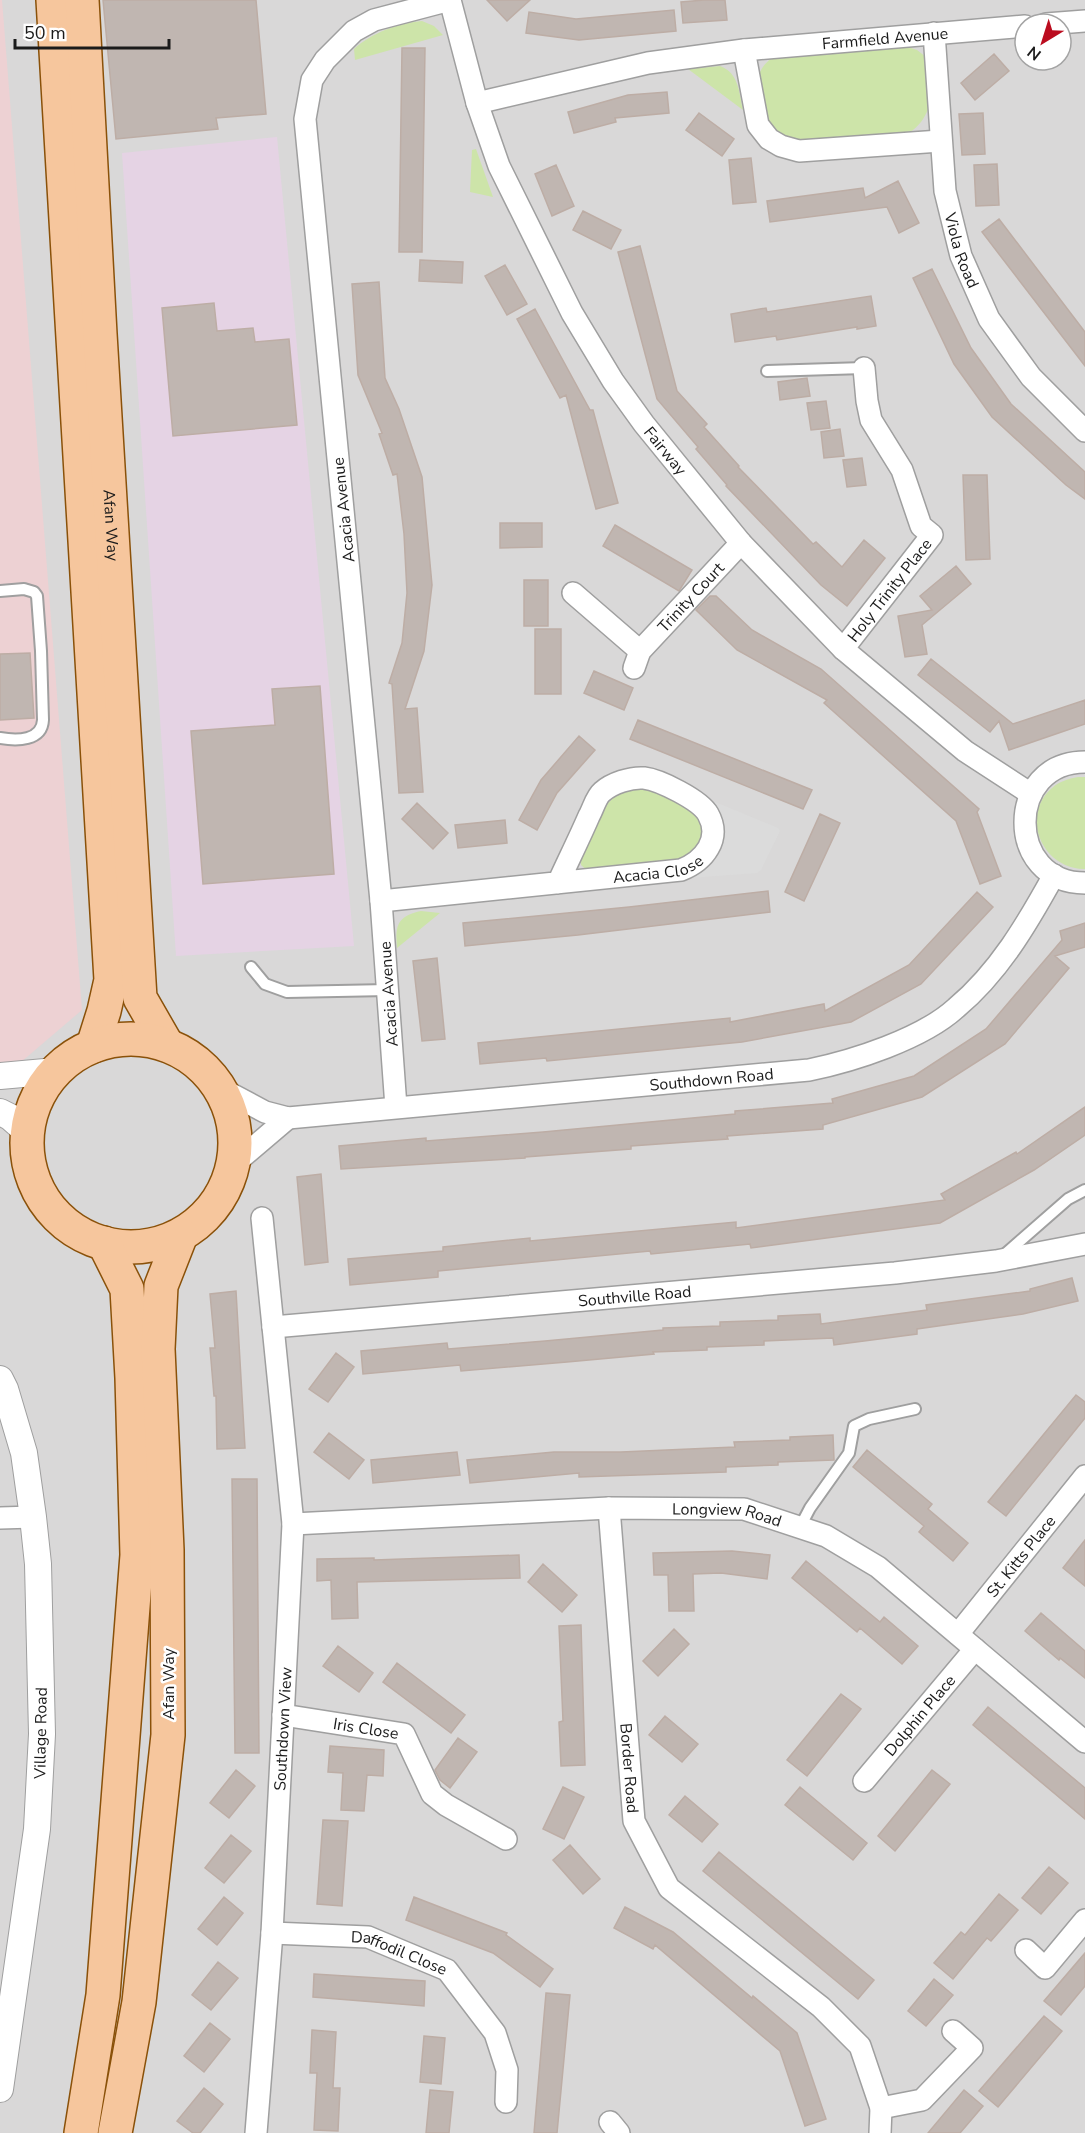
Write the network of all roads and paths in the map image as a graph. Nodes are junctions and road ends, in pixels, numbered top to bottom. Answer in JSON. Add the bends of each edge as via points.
{"nodes":[{"id":1,"x":53,"y":0,"type":"edge"},
{"id":2,"x":82,"y":0,"type":"edge"},
{"id":3,"x":450,"y":0,"type":"edge"},
{"id":4,"x":1013,"y":27,"type":"edge"},
{"id":5,"x":934,"y":33,"type":"junction"},
{"id":6,"x":744,"y":51,"type":"junction"},
{"id":7,"x":477,"y":103,"type":"junction"},
{"id":8,"x":940,"y":141,"type":"junction"},
{"id":9,"x":864,"y":368,"type":"joint"},
{"id":10,"x":767,"y":371,"type":"dead end"},
{"id":11,"x":1085,"y":431,"type":"edge"},
{"id":12,"x":741,"y":543,"type":"junction"},
{"id":13,"x":0,"y":591,"type":"edge"},
{"id":14,"x":573,"y":593,"type":"dead end"},
{"id":15,"x":843,"y":649,"type":"junction"},
{"id":16,"x":0,"y":738,"type":"edge"},
{"id":17,"x":1085,"y":762,"type":"edge"},
{"id":18,"x":1031,"y":794,"type":"junction"},
{"id":19,"x":1054,"y":875,"type":"junction"},
{"id":20,"x":558,"y":883,"type":"junction"},
{"id":21,"x":1085,"y":883,"type":"edge"},
{"id":22,"x":381,"y":901,"type":"junction"},
{"id":23,"x":250,"y":967,"type":"dead end"},
{"id":24,"x":388,"y":990,"type":"junction"},
{"id":25,"x":167,"y":1045,"type":"junction"},
{"id":26,"x":93,"y":1046,"type":"junction"},
{"id":27,"x":56,"y":1071,"type":"junction"},
{"id":28,"x":0,"y":1076,"type":"edge"},
{"id":29,"x":220,"y":1088,"type":"junction"},
{"id":30,"x":396,"y":1107,"type":"junction"},
{"id":31,"x":0,"y":1112,"type":"edge"},
{"id":32,"x":288,"y":1118,"type":"junction"},
{"id":33,"x":27,"y":1132,"type":"junction"},
{"id":34,"x":234,"y":1164,"type":"junction"},
{"id":35,"x":1085,"y":1190,"type":"edge"},
{"id":36,"x":262,"y":1218,"type":"dead end"},
{"id":37,"x":181,"y":1235,"type":"junction"},
{"id":38,"x":104,"y":1243,"type":"junction"},
{"id":39,"x":1085,"y":1244,"type":"edge"},
{"id":40,"x":996,"y":1261,"type":"junction"},
{"id":41,"x":273,"y":1327,"type":"junction"},
{"id":42,"x":0,"y":1379,"type":"edge"},
{"id":43,"x":915,"y":1409,"type":"dead end"},
{"id":44,"x":1085,"y":1476,"type":"edge"},
{"id":45,"x":609,"y":1508,"type":"junction"},
{"id":46,"x":33,"y":1517,"type":"junction"},
{"id":47,"x":0,"y":1518,"type":"edge"},
{"id":48,"x":293,"y":1524,"type":"junction"},
{"id":49,"x":800,"y":1527,"type":"junction"},
{"id":50,"x":958,"y":1634,"type":"junction"},
{"id":51,"x":975,"y":1649,"type":"junction"},
{"id":52,"x":283,"y":1715,"type":"junction"},
{"id":53,"x":1085,"y":1742,"type":"edge"},
{"id":54,"x":864,"y":1781,"type":"dead end"},
{"id":55,"x":506,"y":1839,"type":"dead end"},
{"id":56,"x":1085,"y":1920,"type":"edge"},
{"id":57,"x":272,"y":1933,"type":"junction"},
{"id":58,"x":1026,"y":1950,"type":"dead end"},
{"id":59,"x":6,"y":2005,"type":"edge"},
{"id":60,"x":953,"y":2031,"type":"dead end"},
{"id":61,"x":0,"y":2089,"type":"edge"},
{"id":62,"x":506,"y":2102,"type":"dead end"},
{"id":63,"x":881,"y":2108,"type":"junction"},
{"id":64,"x":81,"y":2133,"type":"edge"},
{"id":65,"x":115,"y":2133,"type":"edge"},
{"id":66,"x":256,"y":2133,"type":"edge"},
{"id":67,"x":880,"y":2133,"type":"edge"}],
"edges":[{"from":1,"to":26,"type":"main road","name":"Afan Way","via":[[111,980]]},
{"from":2,"to":25,"type":"main road","name":"Afan Way","via":[[140,998]]},
{"from":3,"to":7,"type":"street","name":"Fairway"},
{"from":3,"to":22,"type":"street","name":"Acacia Avenue","via":[[374,20],[354,31],[325,60],[312,80],[305,119]]},
{"from":4,"to":5,"type":"street","name":"Farmfield Avenue"},
{"from":5,"to":6,"type":"street","name":"Farmfield Avenue"},
{"from":5,"to":8,"type":"street","name":"Viola Road"},
{"from":6,"to":7,"type":"street","name":"Farmfield Avenue","via":[[648,63]]},
{"from":6,"to":8,"type":"street","via":[[758,125],[781,146],[799,150]]},
{"from":7,"to":12,"type":"street","name":"Fairway","via":[[499,166],[572,313],[644,424]]},
{"from":8,"to":11,"type":"street","name":"Viola Road","via":[[945,191],[961,256],[989,319],[1031,376]]},
{"from":9,"to":10,"type":"lane"},
{"from":9,"to":15,"type":"street","name":"Holy Trinity Place","via":[[872,420],[902,470],[921,525],[932,535]]},
{"from":12,"to":14,"type":"street","name":"Trinity Court","via":[[637,660]]},
{"from":12,"to":15,"type":"street","name":"Fairway"},
{"from":13,"to":16,"type":"lane","via":[[24,589],[37,596],[43,720],[43,728],[31,738]]},
{"from":15,"to":18,"type":"street","name":"Fairway","via":[[965,751]]},
{"from":17,"to":18,"type":"street","via":[[1066,764],[1052,771]]},
{"from":18,"to":19,"type":"street","via":[[1025,809],[1026,839],[1032,854]]},
{"from":19,"to":21,"type":"street"},
{"from":19,"to":30,"type":"street","name":"Southdown Road","via":[[1022,930],[985,980],[955,1010],[882,1049],[808,1070]]},
{"from":20,"to":20,"type":"street","name":"Acacia Close","via":[[692,866],[704,857],[711,844],[713,828],[707,812],[694,801],[645,778],[616,783],[600,793]]},
{"from":20,"to":22,"type":"street","name":"Acacia Close"},
{"from":22,"to":24,"type":"street","name":"Acacia Avenue"},
{"from":23,"to":24,"type":"lane","via":[[265,984],[287,992]]},
{"from":24,"to":30,"type":"street","name":"Acacia Avenue"},
{"from":25,"to":26,"type":"main road","via":[[142,1039]]},
{"from":25,"to":29,"type":"main road","via":[[197,1062]]},
{"from":26,"to":27,"type":"main road"},
{"from":27,"to":28,"type":"street"},
{"from":27,"to":33,"type":"main road","via":[[36,1099]]},
{"from":29,"to":32,"type":"street","name":"Southdown Road","via":[[265,1112]]},
{"from":29,"to":34,"type":"main road","via":[[234,1125]]},
{"from":30,"to":32,"type":"street","name":"Southdown Road"},
{"from":31,"to":33,"type":"street"},
{"from":32,"to":34,"type":"street"},
{"from":33,"to":38,"type":"main road","via":[[34,1180],[45,1202],[81,1234]]},
{"from":34,"to":37,"type":"main road","via":[[215,1205]]},
{"from":35,"to":40,"type":"lane","via":[[1068,1198]]},
{"from":36,"to":41,"type":"street","name":"Southdown View"},
{"from":37,"to":38,"type":"main road","via":[[143,1246]]},
{"from":37,"to":65,"type":"main road","name":"Afan Way","via":[[161,1286],[158,1349],[167,1550],[168,1735],[139,2002]]},
{"from":38,"to":64,"type":"main road","via":[[128,1289],[137,1555],[103,1995]]},
{"from":39,"to":40,"type":"street","name":"Southville Road"},
{"from":40,"to":41,"type":"street","name":"Southville Road"},
{"from":41,"to":48,"type":"street","name":"Southdown View"},
{"from":42,"to":46,"type":"street","name":"Village Road","via":[[24,1453]]},
{"from":43,"to":49,"type":"lane","via":[[854,1426],[849,1453]]},
{"from":44,"to":50,"type":"street","name":"St. Kitts Place"},
{"from":45,"to":48,"type":"street","name":"Longview Road"},
{"from":45,"to":49,"type":"street","name":"Longview Road","via":[[744,1509]]},
{"from":45,"to":63,"type":"street","name":"Border Road","via":[[634,1821],[669,1888],[821,2007],[860,2046]]},
{"from":46,"to":47,"type":"street"},
{"from":46,"to":59,"type":"street","name":"Village Road","via":[[38,1564],[42,1734],[37,1829]]},
{"from":48,"to":52,"type":"street","name":"Southdown View"},
{"from":49,"to":50,"type":"street","name":"Longview Road","via":[[826,1536],[878,1567]]},
{"from":50,"to":51,"type":"street","name":"Longview Road"},
{"from":51,"to":53,"type":"street","name":"Longview Road"},
{"from":51,"to":54,"type":"street","name":"Dolphin Place"},
{"from":52,"to":55,"type":"street","name":"Iris Close","via":[[404,1734],[432,1794]]},
{"from":52,"to":57,"type":"street","name":"Southdown View"},
{"from":56,"to":58,"type":"street","via":[[1045,1968]]},
{"from":57,"to":62,"type":"street","name":"Daffodil Close","via":[[368,1937],[447,1970],[495,2033],[507,2070]]},
{"from":57,"to":66,"type":"street","name":"Southdown View"},
{"from":59,"to":61,"type":"street","name":"Village Road"},
{"from":60,"to":63,"type":"street","via":[[972,2048],[922,2100]]},
{"from":63,"to":67,"type":"street","name":"Border Road"}]}
